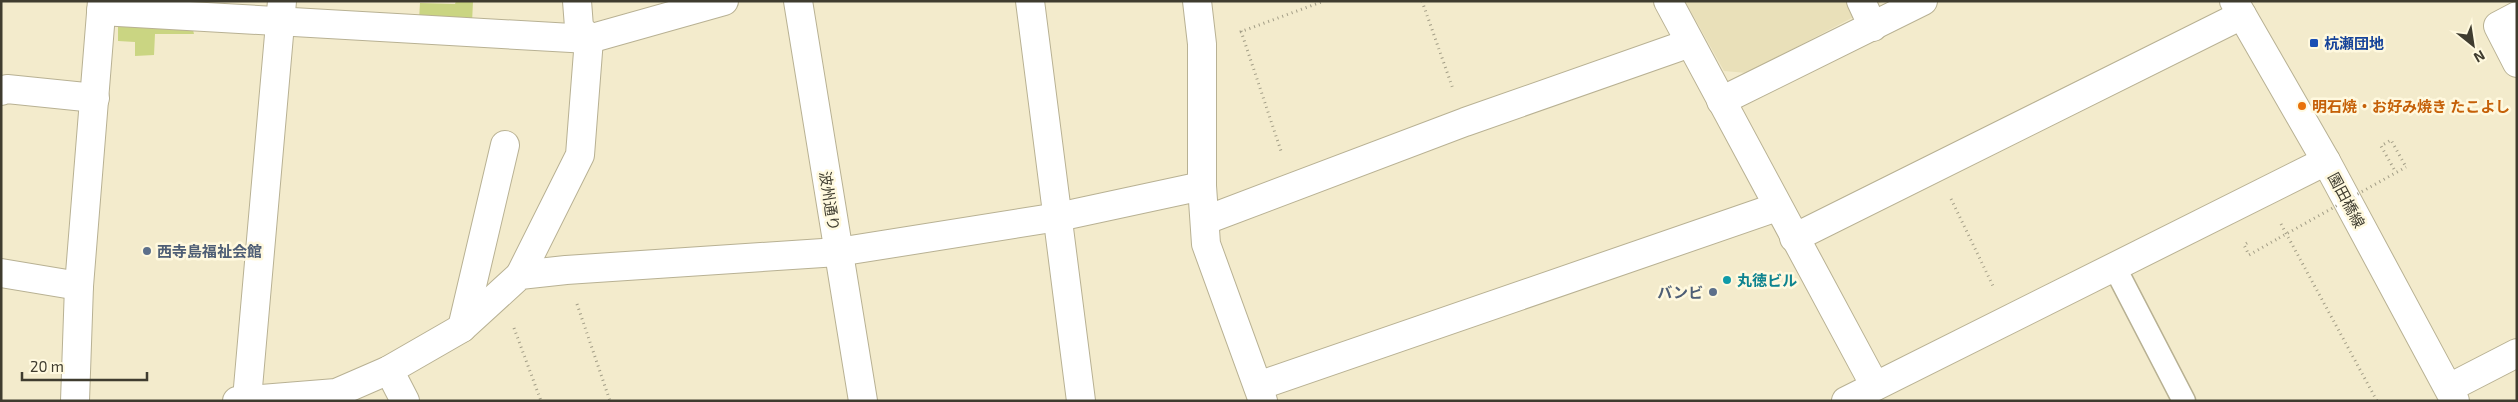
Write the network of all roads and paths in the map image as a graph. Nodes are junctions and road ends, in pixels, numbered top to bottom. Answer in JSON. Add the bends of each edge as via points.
{"nodes":[{"id":1,"x":577,"y":1,"type":"edge"},
{"id":2,"x":724,"y":1,"type":"edge"},
{"id":3,"x":798,"y":1,"type":"edge"},
{"id":4,"x":1030,"y":1,"type":"edge"},
{"id":5,"x":1197,"y":1,"type":"edge"},
{"id":6,"x":1324,"y":1,"type":"edge"},
{"id":7,"x":1422,"y":1,"type":"edge"},
{"id":8,"x":1668,"y":1,"type":"edge"},
{"id":9,"x":1861,"y":1,"type":"edge"},
{"id":10,"x":1923,"y":1,"type":"edge"},
{"id":11,"x":101,"y":6,"type":"edge"},
{"id":12,"x":2238,"y":8,"type":"edge"},
{"id":13,"x":280,"y":11,"type":"edge"},
{"id":14,"x":2517,"y":16,"type":"edge"},
{"id":15,"x":1873,"y":27,"type":"junction"},
{"id":16,"x":1241,"y":31,"type":"junction"},
{"id":17,"x":589,"y":39,"type":"junction"},
{"id":18,"x":1690,"y":43,"type":"junction"},
{"id":19,"x":1202,"y":44,"type":"junction"},
{"id":20,"x":2517,"y":63,"type":"edge"},
{"id":21,"x":1,"y":91,"type":"edge"},
{"id":22,"x":94,"y":98,"type":"junction"},
{"id":23,"x":1721,"y":101,"type":"junction"},
{"id":24,"x":1465,"y":122,"type":"junction"},
{"id":25,"x":505,"y":145,"type":"dead end"},
{"id":26,"x":2326,"y":161,"type":"junction"},
{"id":27,"x":1936,"y":167,"type":"junction"},
{"id":28,"x":2394,"y":169,"type":"dead end"},
{"id":29,"x":1202,"y":186,"type":"junction"},
{"id":30,"x":1293,"y":187,"type":"junction"},
{"id":31,"x":1777,"y":207,"type":"junction"},
{"id":32,"x":1058,"y":217,"type":"junction"},
{"id":33,"x":2276,"y":217,"type":"dead end"},
{"id":34,"x":1206,"y":220,"type":"junction"},
{"id":35,"x":1794,"y":238,"type":"junction"},
{"id":36,"x":2252,"y":241,"type":"dead end"},
{"id":37,"x":838,"y":252,"type":"junction"},
{"id":38,"x":2114,"y":266,"type":"junction"},
{"id":39,"x":566,"y":270,"type":"junction"},
{"id":40,"x":1,"y":274,"type":"edge"},
{"id":41,"x":510,"y":284,"type":"junction"},
{"id":42,"x":78,"y":286,"type":"junction"},
{"id":43,"x":2008,"y":319,"type":"junction"},
{"id":44,"x":462,"y":328,"type":"junction"},
{"id":45,"x":2517,"y":354,"type":"edge"},
{"id":46,"x":389,"y":370,"type":"junction"},
{"id":47,"x":1875,"y":386,"type":"junction"},
{"id":48,"x":1261,"y":393,"type":"edge"},
{"id":49,"x":2452,"y":394,"type":"edge"},
{"id":50,"x":251,"y":400,"type":"edge"},
{"id":51,"x":75,"y":401,"type":"edge"},
{"id":52,"x":405,"y":401,"type":"edge"},
{"id":53,"x":541,"y":401,"type":"edge"},
{"id":54,"x":610,"y":401,"type":"edge"},
{"id":55,"x":864,"y":401,"type":"edge"},
{"id":56,"x":1081,"y":401,"type":"edge"},
{"id":57,"x":1846,"y":401,"type":"edge"},
{"id":58,"x":2184,"y":401,"type":"edge"},
{"id":59,"x":2377,"y":401,"type":"edge"}],
"edges":[{"from":1,"to":17,"type":"street","via":[[579,27]]},
{"from":2,"to":17,"type":"street"},
{"from":3,"to":37,"type":"street","name":"波州通り"},
{"from":4,"to":32,"type":"street"},
{"from":5,"to":19,"type":"street"},
{"from":6,"to":16,"type":"path"},
{"from":7,"to":24,"type":"path"},
{"from":8,"to":18,"type":"street"},
{"from":9,"to":15,"type":"street"},
{"from":10,"to":15,"type":"street"},
{"from":11,"to":13,"type":"street"},
{"from":11,"to":22,"type":"street"},
{"from":12,"to":26,"type":"street","name":"園田橋線"},
{"from":12,"to":27,"type":"street"},
{"from":13,"to":17,"type":"street"},
{"from":13,"to":50,"type":"street"},
{"from":14,"to":20,"type":"street","via":[[2498,26]]},
{"from":15,"to":23,"type":"street"},
{"from":16,"to":19,"type":"path"},
{"from":16,"to":30,"type":"path"},
{"from":17,"to":41,"type":"street","via":[[580,155]]},
{"from":18,"to":23,"type":"street"},
{"from":18,"to":24,"type":"street"},
{"from":19,"to":29,"type":"street"},
{"from":21,"to":22,"type":"street"},
{"from":22,"to":42,"type":"street"},
{"from":23,"to":31,"type":"street"},
{"from":24,"to":30,"type":"street"},
{"from":25,"to":44,"type":"street"},
{"from":26,"to":38,"type":"street"},
{"from":26,"to":49,"type":"street","name":"園田橋線"},
{"from":27,"to":35,"type":"street"},
{"from":27,"to":43,"type":"path"},
{"from":28,"to":36,"type":"path","bridge":true,"via":[[2381,146],[2391,140],[2406,167],[2249,255],[2244,245]]},
{"from":29,"to":32,"type":"street"},
{"from":29,"to":34,"type":"street"},
{"from":30,"to":34,"type":"street"},
{"from":31,"to":35,"type":"street"},
{"from":31,"to":48,"type":"street"},
{"from":32,"to":37,"type":"street"},
{"from":32,"to":56,"type":"street"},
{"from":33,"to":59,"type":"path"},
{"from":34,"to":48,"type":"street","via":[[1206,244]]},
{"from":35,"to":47,"type":"street"},
{"from":37,"to":39,"type":"street"},
{"from":37,"to":55,"type":"street","name":"波州通り"},
{"from":38,"to":43,"type":"street"},
{"from":38,"to":58,"type":"lane"},
{"from":39,"to":41,"type":"street"},
{"from":39,"to":54,"type":"path"},
{"from":40,"to":42,"type":"street"},
{"from":41,"to":44,"type":"street"},
{"from":41,"to":53,"type":"path"},
{"from":42,"to":51,"type":"street"},
{"from":43,"to":47,"type":"street"},
{"from":44,"to":46,"type":"street"},
{"from":45,"to":49,"type":"street"},
{"from":46,"to":50,"type":"street","via":[[336,393]]},
{"from":46,"to":52,"type":"street"},
{"from":47,"to":57,"type":"street"}]}
